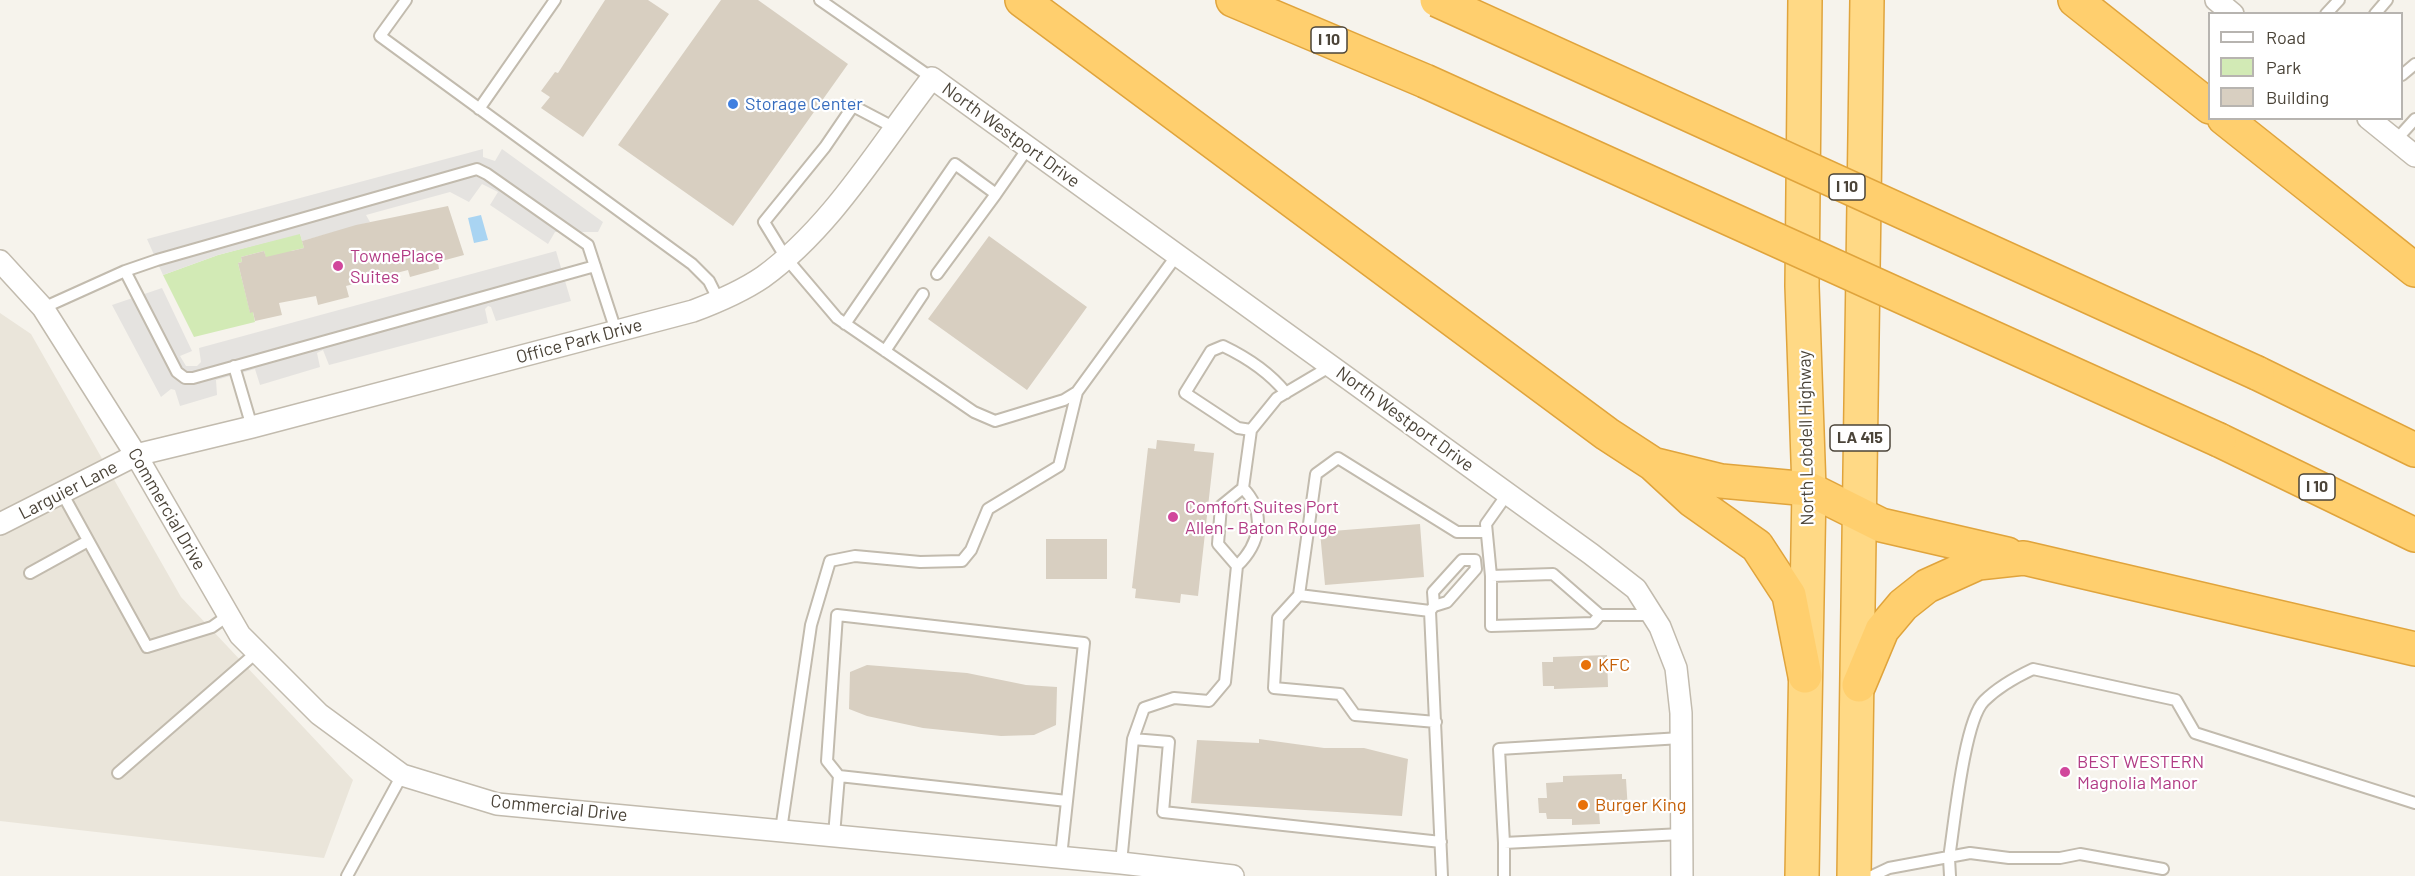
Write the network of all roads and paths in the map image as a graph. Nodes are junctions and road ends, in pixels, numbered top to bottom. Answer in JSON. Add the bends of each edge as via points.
{"nodes":[{"id":1,"x":406,"y":0,"type":"edge"},
{"id":2,"x":555,"y":0,"type":"edge"},
{"id":3,"x":820,"y":0,"type":"edge"},
{"id":4,"x":1022,"y":0,"type":"edge"},
{"id":5,"x":1233,"y":0,"type":"edge"},
{"id":6,"x":1436,"y":0,"type":"edge"},
{"id":7,"x":1805,"y":0,"type":"edge"},
{"id":8,"x":1867,"y":0,"type":"edge"},
{"id":9,"x":2075,"y":0,"type":"edge"},
{"id":10,"x":2216,"y":0,"type":"edge"},
{"id":11,"x":2387,"y":0,"type":"edge"},
{"id":12,"x":2231,"y":12,"type":"edge"},
{"id":13,"x":2377,"y":12,"type":"edge"},
{"id":14,"x":2415,"y":64,"type":"edge"},
{"id":15,"x":2403,"y":74,"type":"edge"},
{"id":16,"x":932,"y":78,"type":"junction"},
{"id":17,"x":2208,"y":105,"type":"edge"},
{"id":18,"x":479,"y":109,"type":"junction"},
{"id":19,"x":2415,"y":119,"type":"edge"},
{"id":20,"x":2227,"y":120,"type":"edge"},
{"id":21,"x":2371,"y":120,"type":"edge"},
{"id":22,"x":893,"y":128,"type":"junction"},
{"id":23,"x":2396,"y":140,"type":"junction"},
{"id":24,"x":1028,"y":148,"type":"junction"},
{"id":25,"x":2415,"y":156,"type":"edge"},
{"id":26,"x":996,"y":194,"type":"junction"},
{"id":27,"x":1177,"y":255,"type":"junction"},
{"id":28,"x":786,"y":258,"type":"junction"},
{"id":29,"x":0,"y":261,"type":"edge"},
{"id":30,"x":596,"y":266,"type":"junction"},
{"id":31,"x":2415,"y":270,"type":"edge"},
{"id":32,"x":125,"y":271,"type":"junction"},
{"id":33,"x":937,"y":274,"type":"dead end"},
{"id":34,"x":923,"y":294,"type":"dead end"},
{"id":35,"x":719,"y":301,"type":"junction"},
{"id":36,"x":43,"y":308,"type":"junction"},
{"id":37,"x":845,"y":324,"type":"junction"},
{"id":38,"x":616,"y":331,"type":"junction"},
{"id":39,"x":885,"y":351,"type":"junction"},
{"id":40,"x":234,"y":366,"type":"junction"},
{"id":41,"x":1331,"y":366,"type":"junction"},
{"id":42,"x":1077,"y":392,"type":"junction"},
{"id":43,"x":1286,"y":393,"type":"junction"},
{"id":44,"x":252,"y":428,"type":"junction"},
{"id":45,"x":1251,"y":430,"type":"junction"},
{"id":46,"x":2415,"y":450,"type":"edge"},
{"id":47,"x":136,"y":455,"type":"junction"},
{"id":48,"x":1653,"y":464,"type":"junction"},
{"id":49,"x":1243,"y":488,"type":"junction"},
{"id":50,"x":1809,"y":489,"type":"junction"},
{"id":51,"x":62,"y":493,"type":"junction"},
{"id":52,"x":1508,"y":493,"type":"junction"},
{"id":53,"x":1859,"y":512,"type":"junction"},
{"id":54,"x":0,"y":524,"type":"edge"},
{"id":55,"x":1486,"y":532,"type":"junction"},
{"id":56,"x":2415,"y":535,"type":"edge"},
{"id":57,"x":88,"y":541,"type":"junction"},
{"id":58,"x":1488,"y":549,"type":"junction"},
{"id":59,"x":2024,"y":558,"type":"junction"},
{"id":60,"x":1474,"y":560,"type":"junction"},
{"id":61,"x":1237,"y":566,"type":"junction"},
{"id":62,"x":30,"y":573,"type":"dead end"},
{"id":63,"x":1491,"y":576,"type":"junction"},
{"id":64,"x":1299,"y":595,"type":"junction"},
{"id":65,"x":1432,"y":609,"type":"junction"},
{"id":66,"x":229,"y":615,"type":"junction"},
{"id":67,"x":1600,"y":615,"type":"junction"},
{"id":68,"x":1653,"y":615,"type":"junction"},
{"id":69,"x":2415,"y":649,"type":"edge"},
{"id":70,"x":257,"y":652,"type":"junction"},
{"id":71,"x":1805,"y":676,"type":"junction"},
{"id":72,"x":1859,"y":685,"type":"junction"},
{"id":73,"x":1436,"y":722,"type":"junction"},
{"id":74,"x":1681,"y":738,"type":"junction"},
{"id":75,"x":1133,"y":739,"type":"junction"},
{"id":76,"x":118,"y":773,"type":"dead end"},
{"id":77,"x":402,"y":775,"type":"junction"},
{"id":78,"x":839,"y":776,"type":"junction"},
{"id":79,"x":1067,"y":801,"type":"junction"},
{"id":80,"x":2415,"y":803,"type":"edge"},
{"id":81,"x":781,"y":830,"type":"junction"},
{"id":82,"x":1682,"y":834,"type":"junction"},
{"id":83,"x":834,"y":835,"type":"junction"},
{"id":84,"x":1441,"y":842,"type":"junction"},
{"id":85,"x":1504,"y":843,"type":"junction"},
{"id":86,"x":1061,"y":857,"type":"junction"},
{"id":87,"x":1950,"y":858,"type":"junction"},
{"id":88,"x":1121,"y":863,"type":"junction"},
{"id":89,"x":2163,"y":869,"type":"dead end"},
{"id":90,"x":347,"y":876,"type":"edge"},
{"id":91,"x":1233,"y":876,"type":"edge"},
{"id":92,"x":1442,"y":876,"type":"edge"},
{"id":93,"x":1504,"y":876,"type":"edge"},
{"id":94,"x":1682,"y":876,"type":"edge"},
{"id":95,"x":1802,"y":876,"type":"edge"},
{"id":96,"x":1854,"y":876,"type":"edge"},
{"id":97,"x":1872,"y":876,"type":"edge"},
{"id":98,"x":1950,"y":876,"type":"edge"}],
"edges":[{"from":1,"to":18,"type":"lane","via":[[380,36]]},
{"from":2,"to":18,"type":"lane"},
{"from":3,"to":16,"type":"lane"},
{"from":4,"to":48,"type":"highway","via":[[1606,434]]},
{"from":5,"to":56,"type":"highway","number":"I 10","bridge":true,"via":[[1425,81],[2219,440]]},
{"from":6,"to":46,"type":"highway","number":"I 10","bridge":true,"via":[[2257,373]]},
{"from":7,"to":50,"type":"highway","name":"North Lobdell Highway","number":"LA 415","via":[[1802,286]]},
{"from":8,"to":53,"type":"highway","number":"LA 415"},
{"from":9,"to":17,"type":"highway"},
{"from":10,"to":12,"type":"street"},
{"from":11,"to":13,"type":"lane"},
{"from":14,"to":15,"type":"lane"},
{"from":16,"to":22,"type":"street","name":"Office Park Drive"},
{"from":16,"to":24,"type":"street","name":"North Westport Drive"},
{"from":18,"to":35,"type":"lane","via":[[692,264],[709,281]]},
{"from":19,"to":23,"type":"lane"},
{"from":20,"to":31,"type":"highway"},
{"from":21,"to":23,"type":"street"},
{"from":22,"to":28,"type":"street","name":"Office Park Drive","via":[[818,228]]},
{"from":22,"to":28,"type":"lane","via":[[853,106],[764,222]]},
{"from":23,"to":25,"type":"street"},
{"from":24,"to":26,"type":"lane"},
{"from":24,"to":27,"type":"street","name":"North Westport Drive"},
{"from":26,"to":33,"type":"lane"},
{"from":26,"to":37,"type":"lane","via":[[955,164]]},
{"from":27,"to":41,"type":"street","name":"North Westport Drive"},
{"from":27,"to":42,"type":"lane"},
{"from":28,"to":35,"type":"street","name":"Office Park Drive","via":[[762,278]]},
{"from":28,"to":37,"type":"lane"},
{"from":29,"to":36,"type":"street","name":"Commercial Drive"},
{"from":30,"to":32,"type":"lane","via":[[588,245],[477,170]]},
{"from":30,"to":38,"type":"lane"},
{"from":30,"to":40,"type":"lane"},
{"from":32,"to":36,"type":"lane"},
{"from":32,"to":40,"type":"lane","via":[[177,372],[193,378]]},
{"from":34,"to":39,"type":"lane"},
{"from":35,"to":38,"type":"street","name":"Office Park Drive"},
{"from":36,"to":47,"type":"street","name":"Commercial Drive"},
{"from":37,"to":39,"type":"lane"},
{"from":38,"to":44,"type":"street","name":"Office Park Drive"},
{"from":39,"to":42,"type":"lane","via":[[995,421],[1064,400]]},
{"from":40,"to":44,"type":"lane"},
{"from":41,"to":43,"type":"lane"},
{"from":41,"to":52,"type":"street","name":"North Westport Drive"},
{"from":42,"to":81,"type":"lane","via":[[1059,466],[988,509],[971,550],[962,561],[855,556],[830,561],[811,625]]},
{"from":43,"to":45,"type":"lane","via":[[1277,398]]},
{"from":43,"to":45,"type":"lane","via":[[1276,381],[1235,352],[1223,346],[1211,351],[1185,393],[1238,428]]},
{"from":44,"to":47,"type":"street","name":"Office Park Drive"},
{"from":45,"to":49,"type":"lane"},
{"from":47,"to":51,"type":"street","name":"Larguier Lane"},
{"from":47,"to":66,"type":"street","name":"Commercial Drive"},
{"from":48,"to":50,"type":"highway","via":[[1721,481]]},
{"from":48,"to":71,"type":"highway","via":[[1766,558],[1789,595]]},
{"from":49,"to":61,"type":"lane","via":[[1258,510],[1257,539]]},
{"from":49,"to":61,"type":"lane","via":[[1221,506],[1218,544]]},
{"from":50,"to":53,"type":"highway"},
{"from":50,"to":71,"type":"highway","name":"North Lobdell Highway","number":"LA 415"},
{"from":51,"to":54,"type":"street","name":"Larguier Lane"},
{"from":51,"to":57,"type":"lane"},
{"from":52,"to":55,"type":"lane","via":[[1486,524]]},
{"from":52,"to":68,"type":"street","name":"North Westport Drive","via":[[1636,589]]},
{"from":53,"to":59,"type":"highway","via":[[1881,525]]},
{"from":53,"to":72,"type":"highway","number":"LA 415"},
{"from":55,"to":58,"type":"lane"},
{"from":55,"to":64,"type":"lane","via":[[1457,532],[1338,458],[1316,474]]},
{"from":57,"to":62,"type":"lane"},
{"from":57,"to":66,"type":"lane","via":[[147,647],[212,627]]},
{"from":58,"to":60,"type":"lane"},
{"from":58,"to":63,"type":"lane"},
{"from":59,"to":69,"type":"highway"},
{"from":59,"to":72,"type":"highway","via":[[1978,563],[1927,586],[1903,605],[1882,630]]},
{"from":60,"to":65,"type":"lane","via":[[1476,569],[1447,602]]},
{"from":60,"to":65,"type":"lane","via":[[1462,560],[1433,592]]},
{"from":61,"to":75,"type":"lane","via":[[1224,682],[1209,701],[1174,698],[1144,708]]},
{"from":63,"to":67,"type":"lane","via":[[1552,574]]},
{"from":63,"to":67,"type":"lane","via":[[1491,626],[1593,622]]},
{"from":64,"to":65,"type":"lane"},
{"from":64,"to":73,"type":"lane","via":[[1278,618],[1274,688],[1340,694],[1355,715]]},
{"from":65,"to":73,"type":"lane"},
{"from":66,"to":70,"type":"street","name":"Commercial Drive","via":[[240,635]]},
{"from":67,"to":68,"type":"lane"},
{"from":68,"to":74,"type":"street","name":"North Westport Drive","via":[[1676,668]]},
{"from":70,"to":76,"type":"lane"},
{"from":70,"to":77,"type":"street","name":"Commercial Drive","via":[[319,714]]},
{"from":71,"to":95,"type":"highway","name":"North Lobdell Highway","number":"LA 415"},
{"from":72,"to":96,"type":"highway","number":"LA 415"},
{"from":73,"to":84,"type":"lane"},
{"from":74,"to":82,"type":"street","name":"North Westport Drive"},
{"from":74,"to":85,"type":"lane","via":[[1499,748]]},
{"from":75,"to":84,"type":"lane","via":[[1169,742],[1162,812]]},
{"from":75,"to":88,"type":"lane"},
{"from":77,"to":81,"type":"street","name":"Commercial Drive","via":[[497,804]]},
{"from":77,"to":90,"type":"lane"},
{"from":78,"to":79,"type":"lane"},
{"from":78,"to":79,"type":"lane","via":[[827,761],[837,615],[1084,643]]},
{"from":78,"to":83,"type":"lane"},
{"from":79,"to":86,"type":"lane"},
{"from":80,"to":87,"type":"lane","via":[[2195,733],[2176,700],[2033,669],[2014,678],[1982,703],[1969,737]]},
{"from":81,"to":83,"type":"street","name":"Commercial Drive"},
{"from":82,"to":85,"type":"lane"},
{"from":82,"to":94,"type":"street","name":"North Westport Drive"},
{"from":83,"to":86,"type":"street","name":"Commercial Drive"},
{"from":84,"to":92,"type":"lane"},
{"from":85,"to":93,"type":"lane"},
{"from":86,"to":88,"type":"street","name":"Commercial Drive"},
{"from":87,"to":89,"type":"lane","via":[[1970,853],[2009,858],[2080,854]]},
{"from":87,"to":97,"type":"lane","via":[[1889,868]]},
{"from":87,"to":98,"type":"lane"},
{"from":88,"to":91,"type":"street","name":"Commercial Drive"}]}
